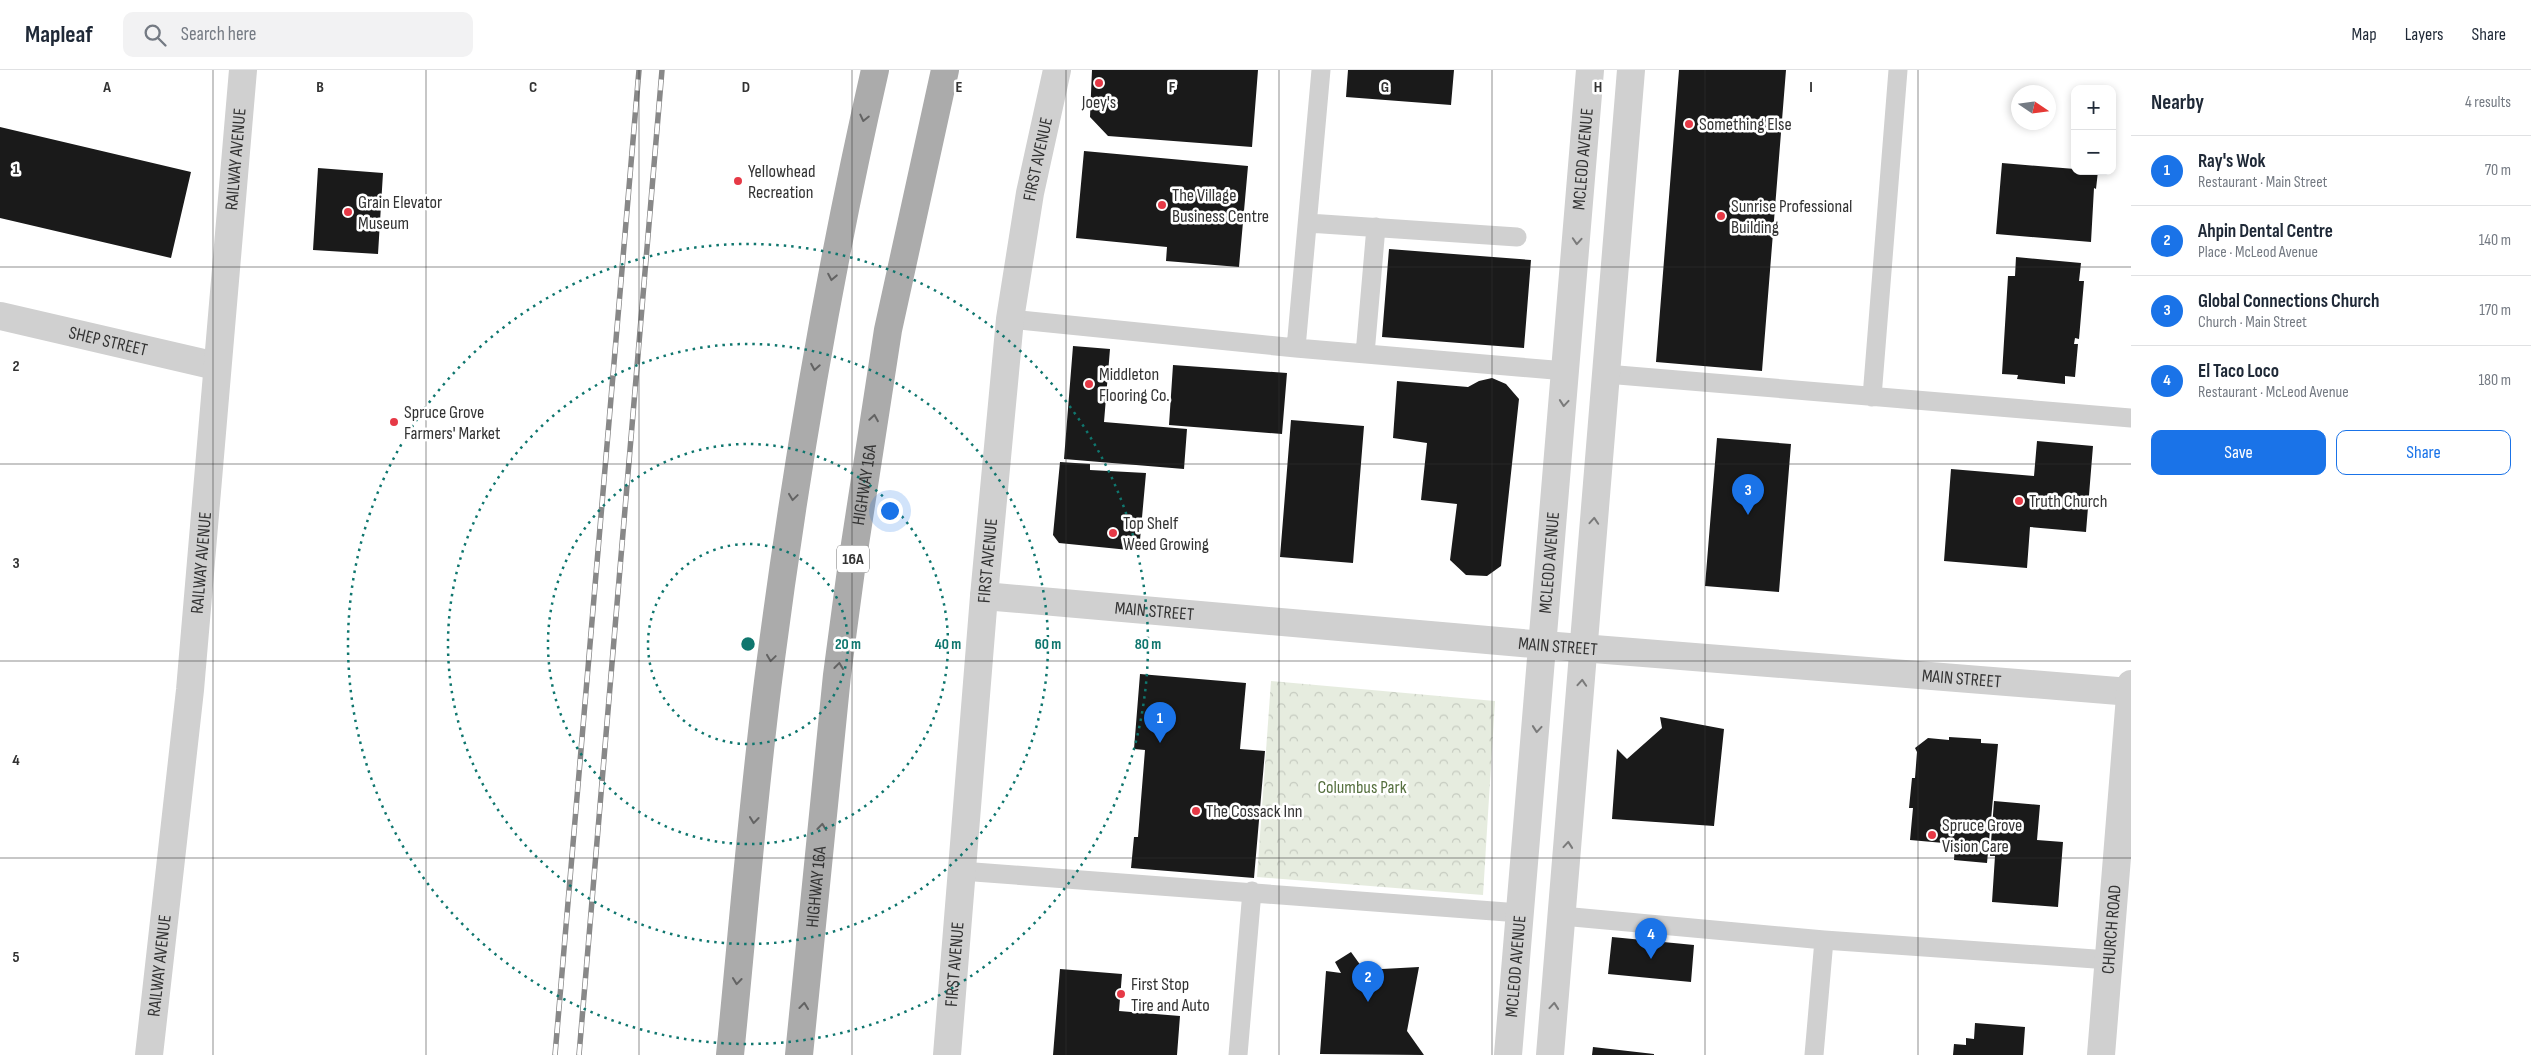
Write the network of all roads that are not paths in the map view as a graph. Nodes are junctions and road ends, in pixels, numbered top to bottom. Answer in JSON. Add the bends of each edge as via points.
{"nodes":[{"id":1,"x":243,"y":70,"type":"edge"},
{"id":2,"x":875,"y":70,"type":"edge"},
{"id":3,"x":945,"y":70,"type":"edge"},
{"id":4,"x":1057,"y":70,"type":"edge"},
{"id":5,"x":1321,"y":70,"type":"edge"},
{"id":6,"x":1590,"y":70,"type":"edge"},
{"id":7,"x":1631,"y":70,"type":"edge"},
{"id":8,"x":1898,"y":70,"type":"edge"},
{"id":9,"x":1308,"y":223,"type":"junction"},
{"id":10,"x":1376,"y":227,"type":"junction"},
{"id":11,"x":1517,"y":237,"type":"dead end"},
{"id":12,"x":0,"y":316,"type":"edge"},
{"id":13,"x":1010,"y":319,"type":"junction"},
{"id":14,"x":1296,"y":348,"type":"junction"},
{"id":15,"x":1365,"y":354,"type":"junction"},
{"id":16,"x":216,"y":366,"type":"junction"},
{"id":17,"x":1566,"y":371,"type":"junction"},
{"id":18,"x":1606,"y":374,"type":"junction"},
{"id":19,"x":1872,"y":397,"type":"junction"},
{"id":20,"x":2131,"y":418,"type":"edge"},
{"id":21,"x":984,"y":596,"type":"junction"},
{"id":22,"x":1544,"y":645,"type":"junction"},
{"id":23,"x":1584,"y":648,"type":"junction"},
{"id":24,"x":2131,"y":684,"type":"edge"},
{"id":25,"x":2131,"y":692,"type":"edge"},
{"id":26,"x":961,"y":871,"type":"junction"},
{"id":27,"x":1252,"y":891,"type":"junction"},
{"id":28,"x":1520,"y":913,"type":"junction"},
{"id":29,"x":1562,"y":916,"type":"junction"},
{"id":30,"x":1824,"y":940,"type":"junction"},
{"id":31,"x":2109,"y":960,"type":"junction"},
{"id":32,"x":149,"y":1055,"type":"edge"},
{"id":33,"x":730,"y":1055,"type":"edge"},
{"id":34,"x":799,"y":1055,"type":"edge"},
{"id":35,"x":947,"y":1055,"type":"edge"},
{"id":36,"x":1238,"y":1055,"type":"edge"},
{"id":37,"x":1508,"y":1055,"type":"edge"},
{"id":38,"x":1550,"y":1055,"type":"edge"},
{"id":39,"x":1814,"y":1055,"type":"edge"},
{"id":40,"x":2101,"y":1055,"type":"edge"}],
"edges":[{"from":1,"to":16,"type":"street","name":"RAILWAY AVENUE"},
{"from":2,"to":33,"type":"main road","one_way":true,"via":[[823,319],[796,476],[769,669]]},
{"from":34,"to":3,"type":"main road","name":"HIGHWAY 16A","number":"16A","one_way":true,"via":[[851,570],[888,330]]},
{"from":4,"to":13,"type":"street","name":"FIRST AVENUE","via":[[1030,193]]},
{"from":5,"to":9,"type":"lane"},
{"from":6,"to":17,"type":"street","name":"MCLEOD AVENUE","one_way":true},
{"from":7,"to":18,"type":"street"},
{"from":8,"to":19,"type":"lane"},
{"from":9,"to":10,"type":"lane"},
{"from":9,"to":14,"type":"lane"},
{"from":10,"to":11,"type":"lane"},
{"from":10,"to":15,"type":"lane"},
{"from":12,"to":16,"type":"street","name":"SHEP STREET"},
{"from":13,"to":14,"type":"lane"},
{"from":13,"to":21,"type":"street","name":"FIRST AVENUE"},
{"from":14,"to":15,"type":"lane"},
{"from":15,"to":17,"type":"lane"},
{"from":16,"to":32,"type":"street","name":"RAILWAY AVENUE","via":[[190,690]]},
{"from":17,"to":22,"type":"street","name":"MCLEOD AVENUE","one_way":true},
{"from":18,"to":19,"type":"lane"},
{"from":23,"to":18,"type":"street","one_way":true},
{"from":19,"to":20,"type":"lane"},
{"from":21,"to":22,"type":"street","name":"MAIN STREET"},
{"from":21,"to":26,"type":"street","name":"FIRST AVENUE"},
{"from":22,"to":23,"type":"street","name":"MAIN STREET"},
{"from":22,"to":28,"type":"street","name":"MCLEOD AVENUE","one_way":true},
{"from":23,"to":25,"type":"street","name":"MAIN STREET"},
{"from":29,"to":23,"type":"street","one_way":true},
{"from":24,"to":25,"type":"street","name":"CHURCH ROAD"},
{"from":25,"to":31,"type":"street","name":"CHURCH ROAD"},
{"from":26,"to":27,"type":"lane"},
{"from":26,"to":35,"type":"street","name":"FIRST AVENUE"},
{"from":27,"to":28,"type":"lane"},
{"from":27,"to":36,"type":"lane"},
{"from":28,"to":37,"type":"street","name":"MCLEOD AVENUE"},
{"from":29,"to":30,"type":"lane"},
{"from":38,"to":29,"type":"street","one_way":true},
{"from":30,"to":31,"type":"lane"},
{"from":30,"to":39,"type":"lane"},
{"from":31,"to":40,"type":"street","name":"CHURCH ROAD"}]}
